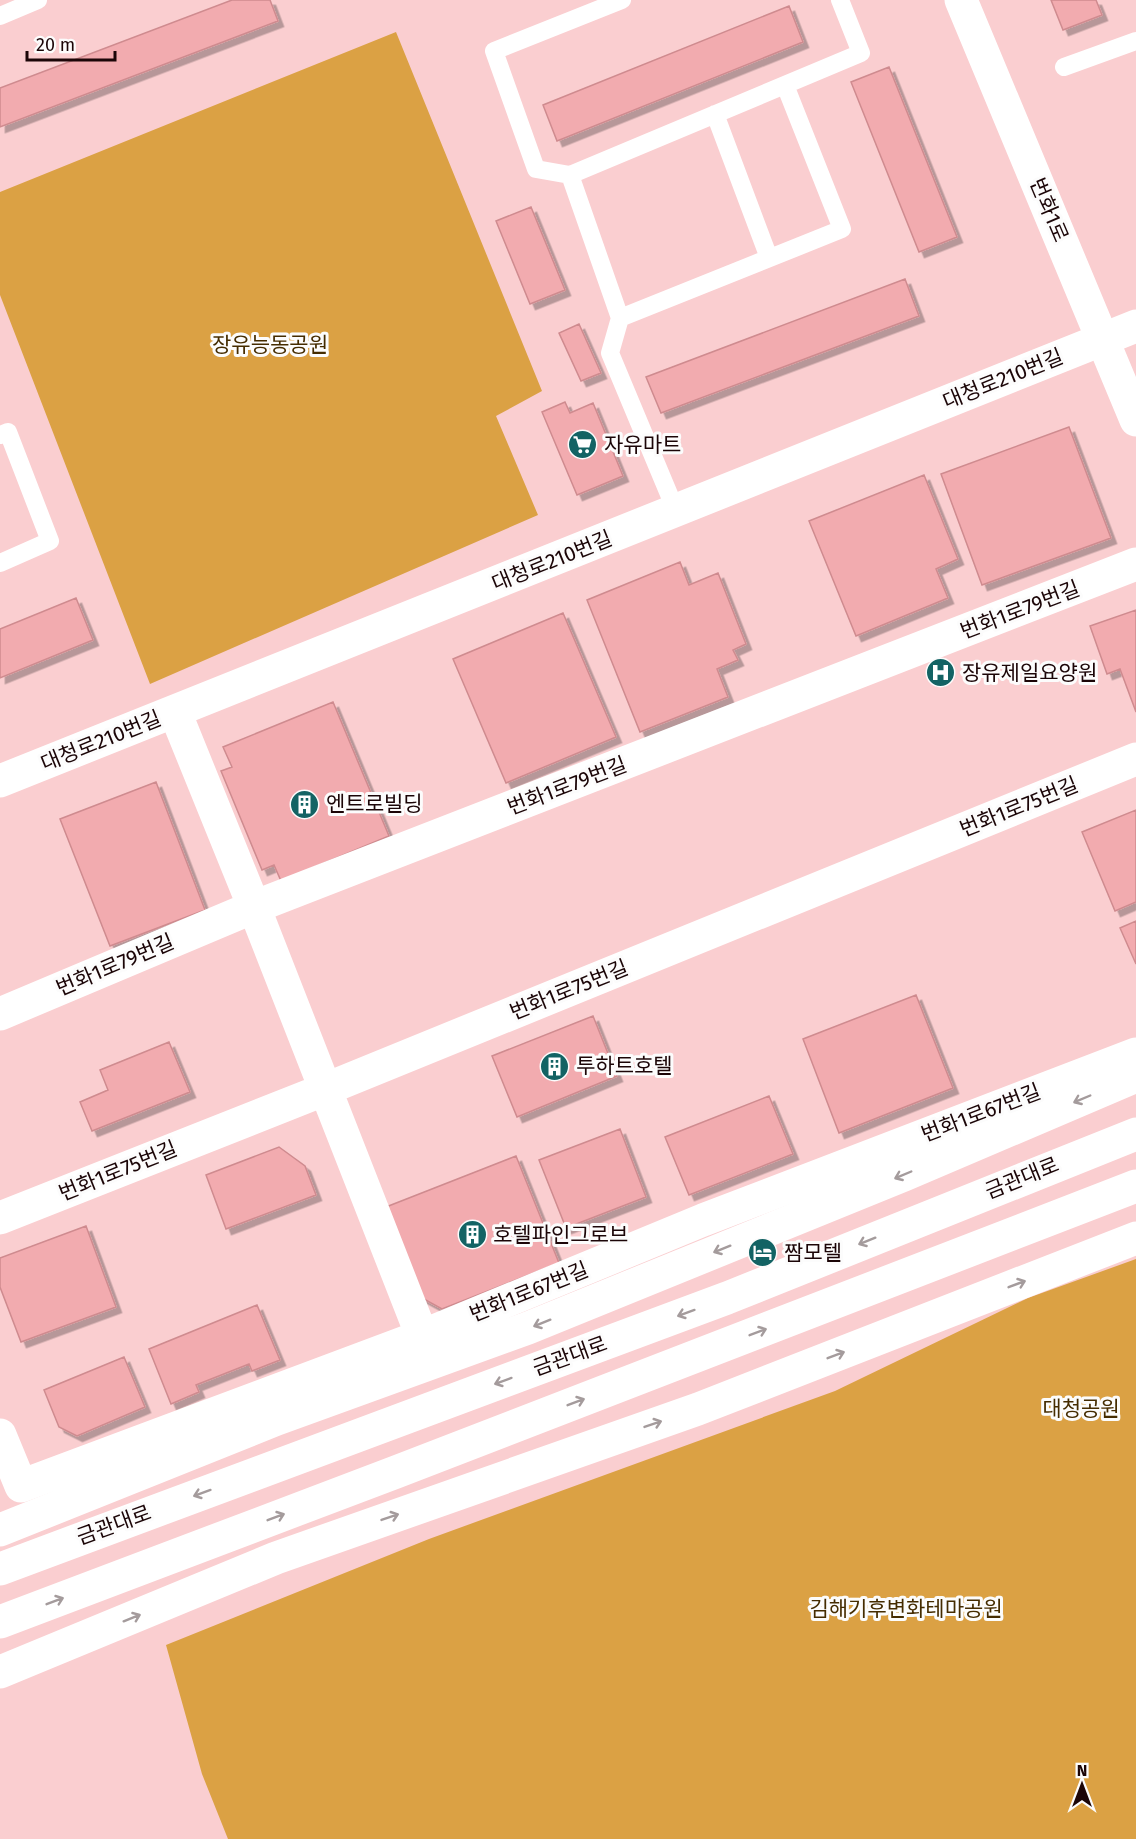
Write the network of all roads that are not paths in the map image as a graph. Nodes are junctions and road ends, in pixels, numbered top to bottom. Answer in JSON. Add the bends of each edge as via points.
{"nodes":[{"id":1,"x":38,"y":0,"type":"edge"},
{"id":2,"x":622,"y":0,"type":"edge"},
{"id":3,"x":840,"y":0,"type":"edge"},
{"id":4,"x":961,"y":0,"type":"edge"},
{"id":5,"x":0,"y":16,"type":"edge"},
{"id":6,"x":1136,"y":41,"type":"edge"},
{"id":7,"x":1064,"y":67,"type":"dead end"},
{"id":8,"x":785,"y":85,"type":"junction"},
{"id":9,"x":715,"y":114,"type":"junction"},
{"id":10,"x":570,"y":175,"type":"junction"},
{"id":11,"x":769,"y":258,"type":"junction"},
{"id":12,"x":620,"y":318,"type":"junction"},
{"id":13,"x":1136,"y":326,"type":"edge"},
{"id":14,"x":1104,"y":339,"type":"junction"},
{"id":15,"x":1136,"y":420,"type":"edge"},
{"id":16,"x":0,"y":435,"type":"edge"},
{"id":17,"x":676,"y":511,"type":"junction"},
{"id":18,"x":0,"y":563,"type":"edge"},
{"id":19,"x":1136,"y":564,"type":"edge"},
{"id":20,"x":175,"y":712,"type":"junction"},
{"id":21,"x":1136,"y":759,"type":"edge"},
{"id":22,"x":0,"y":781,"type":"edge"},
{"id":23,"x":254,"y":907,"type":"junction"},
{"id":24,"x":0,"y":1014,"type":"edge"},
{"id":25,"x":1136,"y":1054,"type":"edge"},
{"id":26,"x":1136,"y":1076,"type":"edge"},
{"id":27,"x":326,"y":1089,"type":"junction"},
{"id":28,"x":1136,"y":1134,"type":"edge"},
{"id":29,"x":1136,"y":1186,"type":"edge"},
{"id":30,"x":0,"y":1218,"type":"edge"},
{"id":31,"x":1136,"y":1238,"type":"edge"},
{"id":32,"x":422,"y":1336,"type":"junction"},
{"id":33,"x":414,"y":1414,"type":"junction"},
{"id":34,"x":0,"y":1435,"type":"edge"},
{"id":35,"x":463,"y":1446,"type":"junction"},
{"id":36,"x":64,"y":1504,"type":"junction"},
{"id":37,"x":0,"y":1530,"type":"edge"},
{"id":38,"x":276,"y":1558,"type":"junction"},
{"id":39,"x":0,"y":1569,"type":"edge"},
{"id":40,"x":0,"y":1622,"type":"edge"},
{"id":41,"x":0,"y":1672,"type":"edge"}],
"edges":[{"from":1,"to":5,"type":"lane"},
{"from":2,"to":10,"type":"lane","via":[[494,51],[536,170]]},
{"from":3,"to":8,"type":"lane","via":[[861,53]]},
{"from":4,"to":14,"type":"street","name":"번화1로"},
{"from":6,"to":7,"type":"lane"},
{"from":8,"to":9,"type":"lane"},
{"from":8,"to":11,"type":"lane","via":[[842,229]]},
{"from":9,"to":10,"type":"lane"},
{"from":9,"to":11,"type":"lane"},
{"from":10,"to":12,"type":"lane"},
{"from":11,"to":12,"type":"lane"},
{"from":12,"to":17,"type":"lane","via":[[610,353]]},
{"from":13,"to":14,"type":"street","name":"대청로210번길"},
{"from":14,"to":15,"type":"street","name":"번화1로"},
{"from":14,"to":17,"type":"street","name":"대청로210번길"},
{"from":16,"to":18,"type":"lane","via":[[8,432],[50,541]]},
{"from":17,"to":20,"type":"street","name":"대청로210번길"},
{"from":19,"to":23,"type":"street","name":"번화1로79번길"},
{"from":20,"to":22,"type":"street","name":"대청로210번길"},
{"from":20,"to":23,"type":"street"},
{"from":21,"to":27,"type":"street","name":"번화1로75번길"},
{"from":23,"to":24,"type":"street","name":"번화1로79번길"},
{"from":23,"to":27,"type":"street"},
{"from":25,"to":32,"type":"street","name":"번화1로67번길","via":[[703,1220]]},
{"from":26,"to":36,"type":"street","one_way":true,"via":[[528,1328],[278,1419]]},
{"from":27,"to":30,"type":"street","name":"번화1로75번길"},
{"from":27,"to":32,"type":"street"},
{"from":28,"to":33,"type":"street","name":"금관대로","one_way":true,"via":[[727,1298]]},
{"from":35,"to":29,"type":"street","one_way":true},
{"from":38,"to":31,"type":"street","one_way":true,"via":[[698,1409]]},
{"from":32,"to":34,"type":"street","name":"번화1로67번길","via":[[21,1486]]},
{"from":33,"to":36,"type":"street"},
{"from":33,"to":39,"type":"street","name":"금관대로","one_way":true},
{"from":35,"to":38,"type":"street"},
{"from":40,"to":35,"type":"street","one_way":true},
{"from":36,"to":37,"type":"street"},
{"from":41,"to":38,"type":"street","one_way":true}]}
